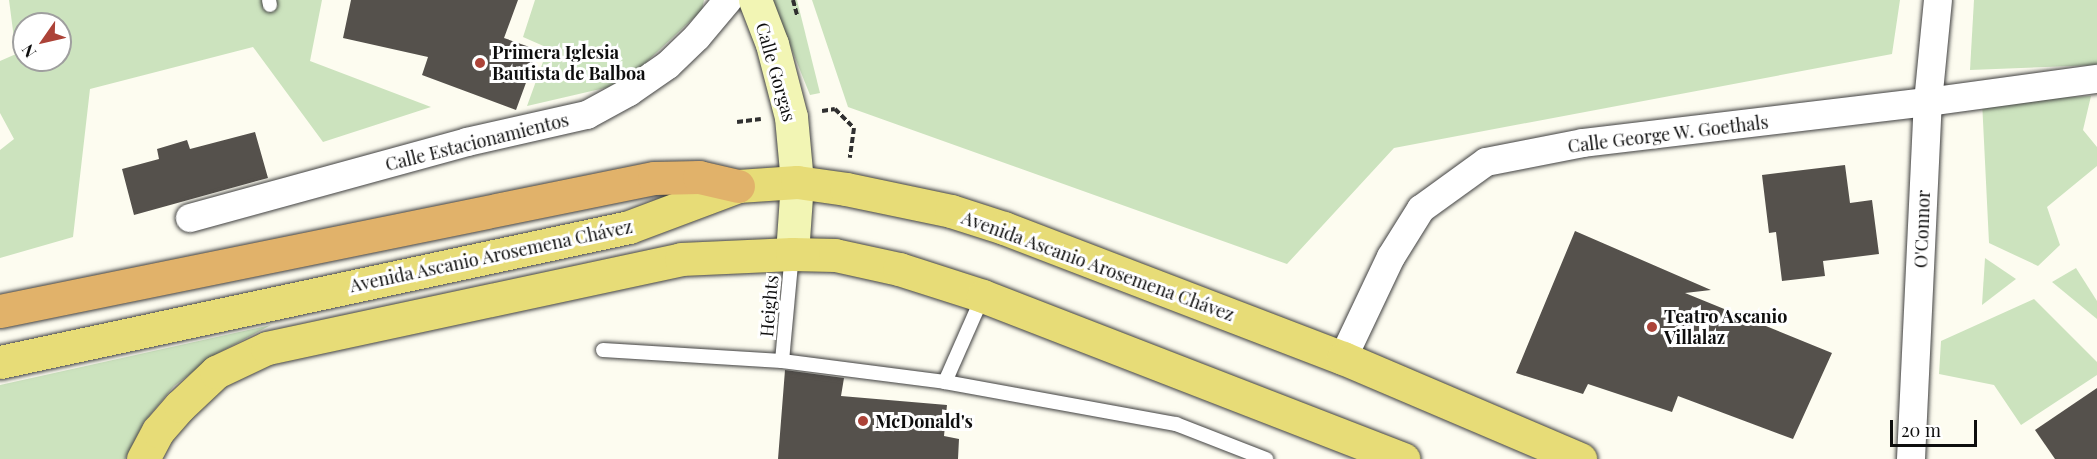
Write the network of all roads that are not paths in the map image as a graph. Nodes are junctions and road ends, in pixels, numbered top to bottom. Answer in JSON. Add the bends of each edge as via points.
{"nodes":[{"id":1,"x":728,"y":0,"type":"edge"},
{"id":2,"x":754,"y":0,"type":"edge"},
{"id":3,"x":1938,"y":0,"type":"edge"},
{"id":4,"x":2097,"y":79,"type":"edge"},
{"id":5,"x":1928,"y":102,"type":"junction"},
{"id":6,"x":797,"y":182,"type":"junction"},
{"id":7,"x":738,"y":186,"type":"junction"},
{"id":8,"x":190,"y":218,"type":"dead end"},
{"id":9,"x":792,"y":254,"type":"junction"},
{"id":10,"x":983,"y":296,"type":"junction"},
{"id":11,"x":0,"y":311,"type":"edge"},
{"id":12,"x":603,"y":350,"type":"dead end"},
{"id":13,"x":1343,"y":358,"type":"junction"},
{"id":14,"x":9,"y":360,"type":"edge"},
{"id":15,"x":782,"y":362,"type":"junction"},
{"id":16,"x":945,"y":382,"type":"junction"},
{"id":17,"x":143,"y":459,"type":"edge"},
{"id":18,"x":1266,"y":459,"type":"edge"},
{"id":19,"x":1403,"y":459,"type":"edge"},
{"id":20,"x":1580,"y":459,"type":"edge"},
{"id":21,"x":1911,"y":459,"type":"edge"}],
"edges":[{"from":1,"to":8,"type":"street","name":"Calle Estacionamientos","via":[[668,65],[587,115],[467,142]]},
{"from":2,"to":6,"type":"street","name":"Calle Gorgas","via":[[772,44],[791,117]]},
{"from":3,"to":5,"type":"street","name":"O'Connor"},
{"from":4,"to":5,"type":"street","name":"Calle George W. Goethals"},
{"from":5,"to":13,"type":"street","name":"Calle George W. Goethals","via":[[1583,143],[1486,162],[1421,208],[1391,257]]},
{"from":5,"to":21,"type":"street","name":"O'Connor"},
{"from":6,"to":7,"type":"main road","name":"Avenida Ascanio Arosemena Chávez"},
{"from":6,"to":9,"type":"street","name":"Calle Gorgas"},
{"from":6,"to":13,"type":"main road","name":"Avenida Ascanio Arosemena Chávez","via":[[951,211],[1004,228]]},
{"from":7,"to":11,"type":"highway","via":[[699,177],[654,178]]},
{"from":7,"to":14,"type":"main road","name":"Avenida Ascanio Arosemena Chávez","via":[[629,227]]},
{"from":9,"to":10,"type":"main road","via":[[835,255],[899,269]]},
{"from":9,"to":15,"type":"lane","name":"Heights"},
{"from":9,"to":17,"type":"main road","via":[[681,259],[267,348],[216,372],[158,431]]},
{"from":10,"to":16,"type":"lane"},
{"from":10,"to":19,"type":"main road"},
{"from":12,"to":15,"type":"lane"},
{"from":13,"to":20,"type":"main road","name":"Avenida Ascanio Arosemena Chávez"},
{"from":15,"to":16,"type":"lane"},
{"from":16,"to":18,"type":"lane","via":[[1176,424]]}]}
